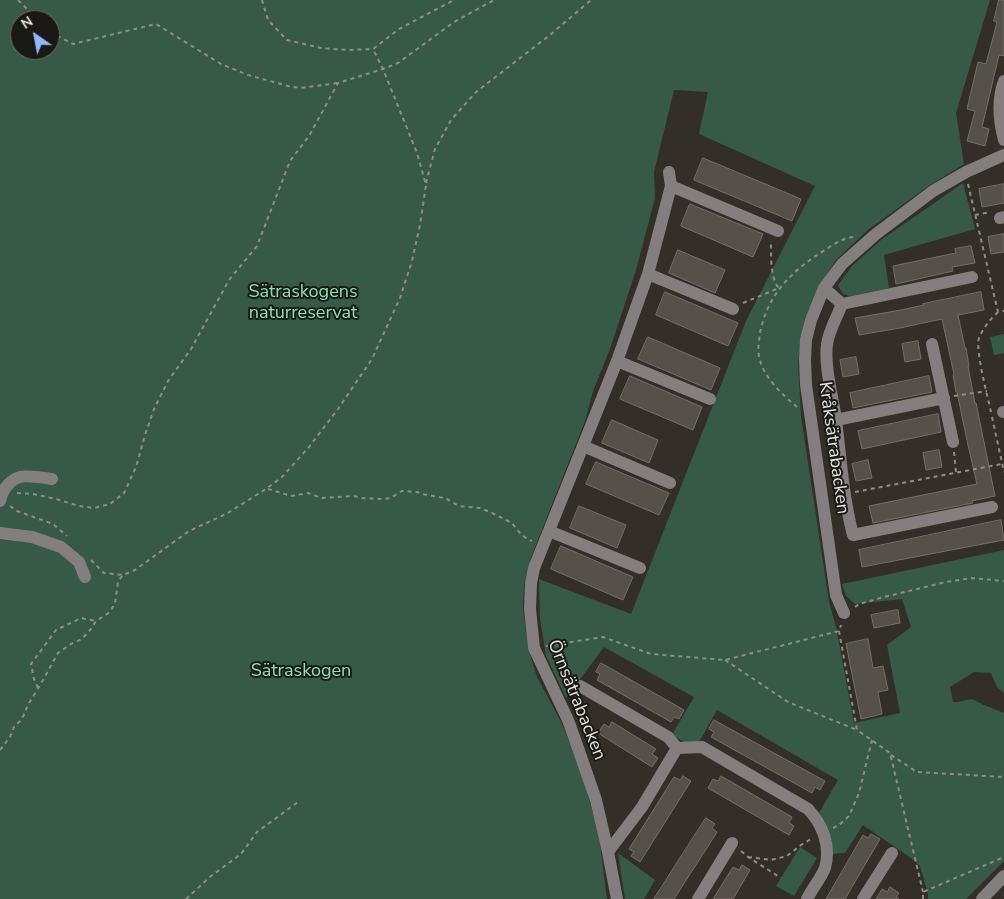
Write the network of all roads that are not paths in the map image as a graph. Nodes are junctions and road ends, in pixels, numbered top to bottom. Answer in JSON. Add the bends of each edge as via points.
{"nodes":[{"id":1,"x":1004,"y":81,"type":"edge"},
{"id":2,"x":1004,"y":140,"type":"edge"},
{"id":3,"x":1004,"y":155,"type":"edge"},
{"id":4,"x":668,"y":172,"type":"dead end"},
{"id":5,"x":671,"y":186,"type":"junction"},
{"id":6,"x":778,"y":231,"type":"road end"},
{"id":7,"x":648,"y":274,"type":"junction"},
{"id":8,"x":972,"y":277,"type":"dead end"},
{"id":9,"x":824,"y":288,"type":"junction"},
{"id":10,"x":842,"y":304,"type":"junction"},
{"id":11,"x":733,"y":309,"type":"road end"},
{"id":12,"x":932,"y":344,"type":"dead end"},
{"id":13,"x":618,"y":361,"type":"junction"},
{"id":14,"x":944,"y":398,"type":"junction"},
{"id":15,"x":710,"y":399,"type":"dead end"},
{"id":16,"x":836,"y":420,"type":"junction"},
{"id":17,"x":953,"y":442,"type":"road end"},
{"id":18,"x":583,"y":446,"type":"junction"},
{"id":19,"x":52,"y":479,"type":"dead end"},
{"id":20,"x":670,"y":483,"type":"dead end"},
{"id":21,"x":1,"y":498,"type":"edge"},
{"id":22,"x":992,"y":508,"type":"dead end"},
{"id":23,"x":549,"y":531,"type":"junction"},
{"id":24,"x":0,"y":533,"type":"edge"},
{"id":25,"x":640,"y":568,"type":"dead end"},
{"id":26,"x":84,"y":577,"type":"dead end"},
{"id":27,"x":844,"y":613,"type":"road end"},
{"id":28,"x":580,"y":686,"type":"dead end"},
{"id":29,"x":677,"y":748,"type":"junction"},
{"id":30,"x":732,"y":843,"type":"road end"},
{"id":31,"x":608,"y":852,"type":"junction"},
{"id":32,"x":892,"y":853,"type":"dead end"},
{"id":33,"x":1004,"y":876,"type":"edge"},
{"id":34,"x":617,"y":899,"type":"edge"},
{"id":35,"x":698,"y":899,"type":"edge"},
{"id":36,"x":807,"y":899,"type":"edge"},
{"id":37,"x":864,"y":899,"type":"edge"},
{"id":38,"x":982,"y":899,"type":"edge"}],
"edges":[{"from":1,"to":2,"type":"street","via":[[999,108]]},
{"from":3,"to":9,"type":"street","name":"Kråksätrabacken","via":[[933,191],[842,264]]},
{"from":4,"to":5,"type":"street","name":"Örnsätrabacken"},
{"from":5,"to":6,"type":"street"},
{"from":5,"to":7,"type":"street","name":"Örnsätrabacken"},
{"from":7,"to":11,"type":"street"},
{"from":7,"to":13,"type":"street","name":"Örnsätrabacken"},
{"from":8,"to":10,"type":"street"},
{"from":9,"to":10,"type":"street"},
{"from":9,"to":27,"type":"street","name":"Kråksätrabacken","via":[[806,340],[806,385],[836,595]]},
{"from":10,"to":16,"type":"street","name":"Kråksätrabacken","via":[[827,344]]},
{"from":12,"to":14,"type":"street"},
{"from":13,"to":15,"type":"street"},
{"from":13,"to":18,"type":"street","name":"Örnsätrabacken"},
{"from":14,"to":16,"type":"street","name":"Kråksätrabacken"},
{"from":14,"to":17,"type":"street"},
{"from":16,"to":22,"type":"street","name":"Kråksätrabacken","via":[[844,494],[853,535]]},
{"from":18,"to":20,"type":"street"},
{"from":18,"to":23,"type":"street","name":"Örnsätrabacken"},
{"from":19,"to":21,"type":"street","via":[[20,476],[8,483]]},
{"from":23,"to":25,"type":"street"},
{"from":23,"to":31,"type":"street","name":"Örnsätrabacken","via":[[531,583],[534,648],[580,751]]},
{"from":24,"to":26,"type":"street","via":[[32,537],[61,547],[79,562]]},
{"from":28,"to":29,"type":"street","name":"Örnsätrabacken","via":[[668,737]]},
{"from":29,"to":31,"type":"street","via":[[642,807]]},
{"from":29,"to":36,"type":"street","via":[[702,747],[808,809],[815,817],[826,839],[827,854],[824,869]]},
{"from":30,"to":35,"type":"street"},
{"from":31,"to":34,"type":"street","name":"Örnsätrabacken"},
{"from":32,"to":37,"type":"street"},
{"from":33,"to":38,"type":"street"}]}
